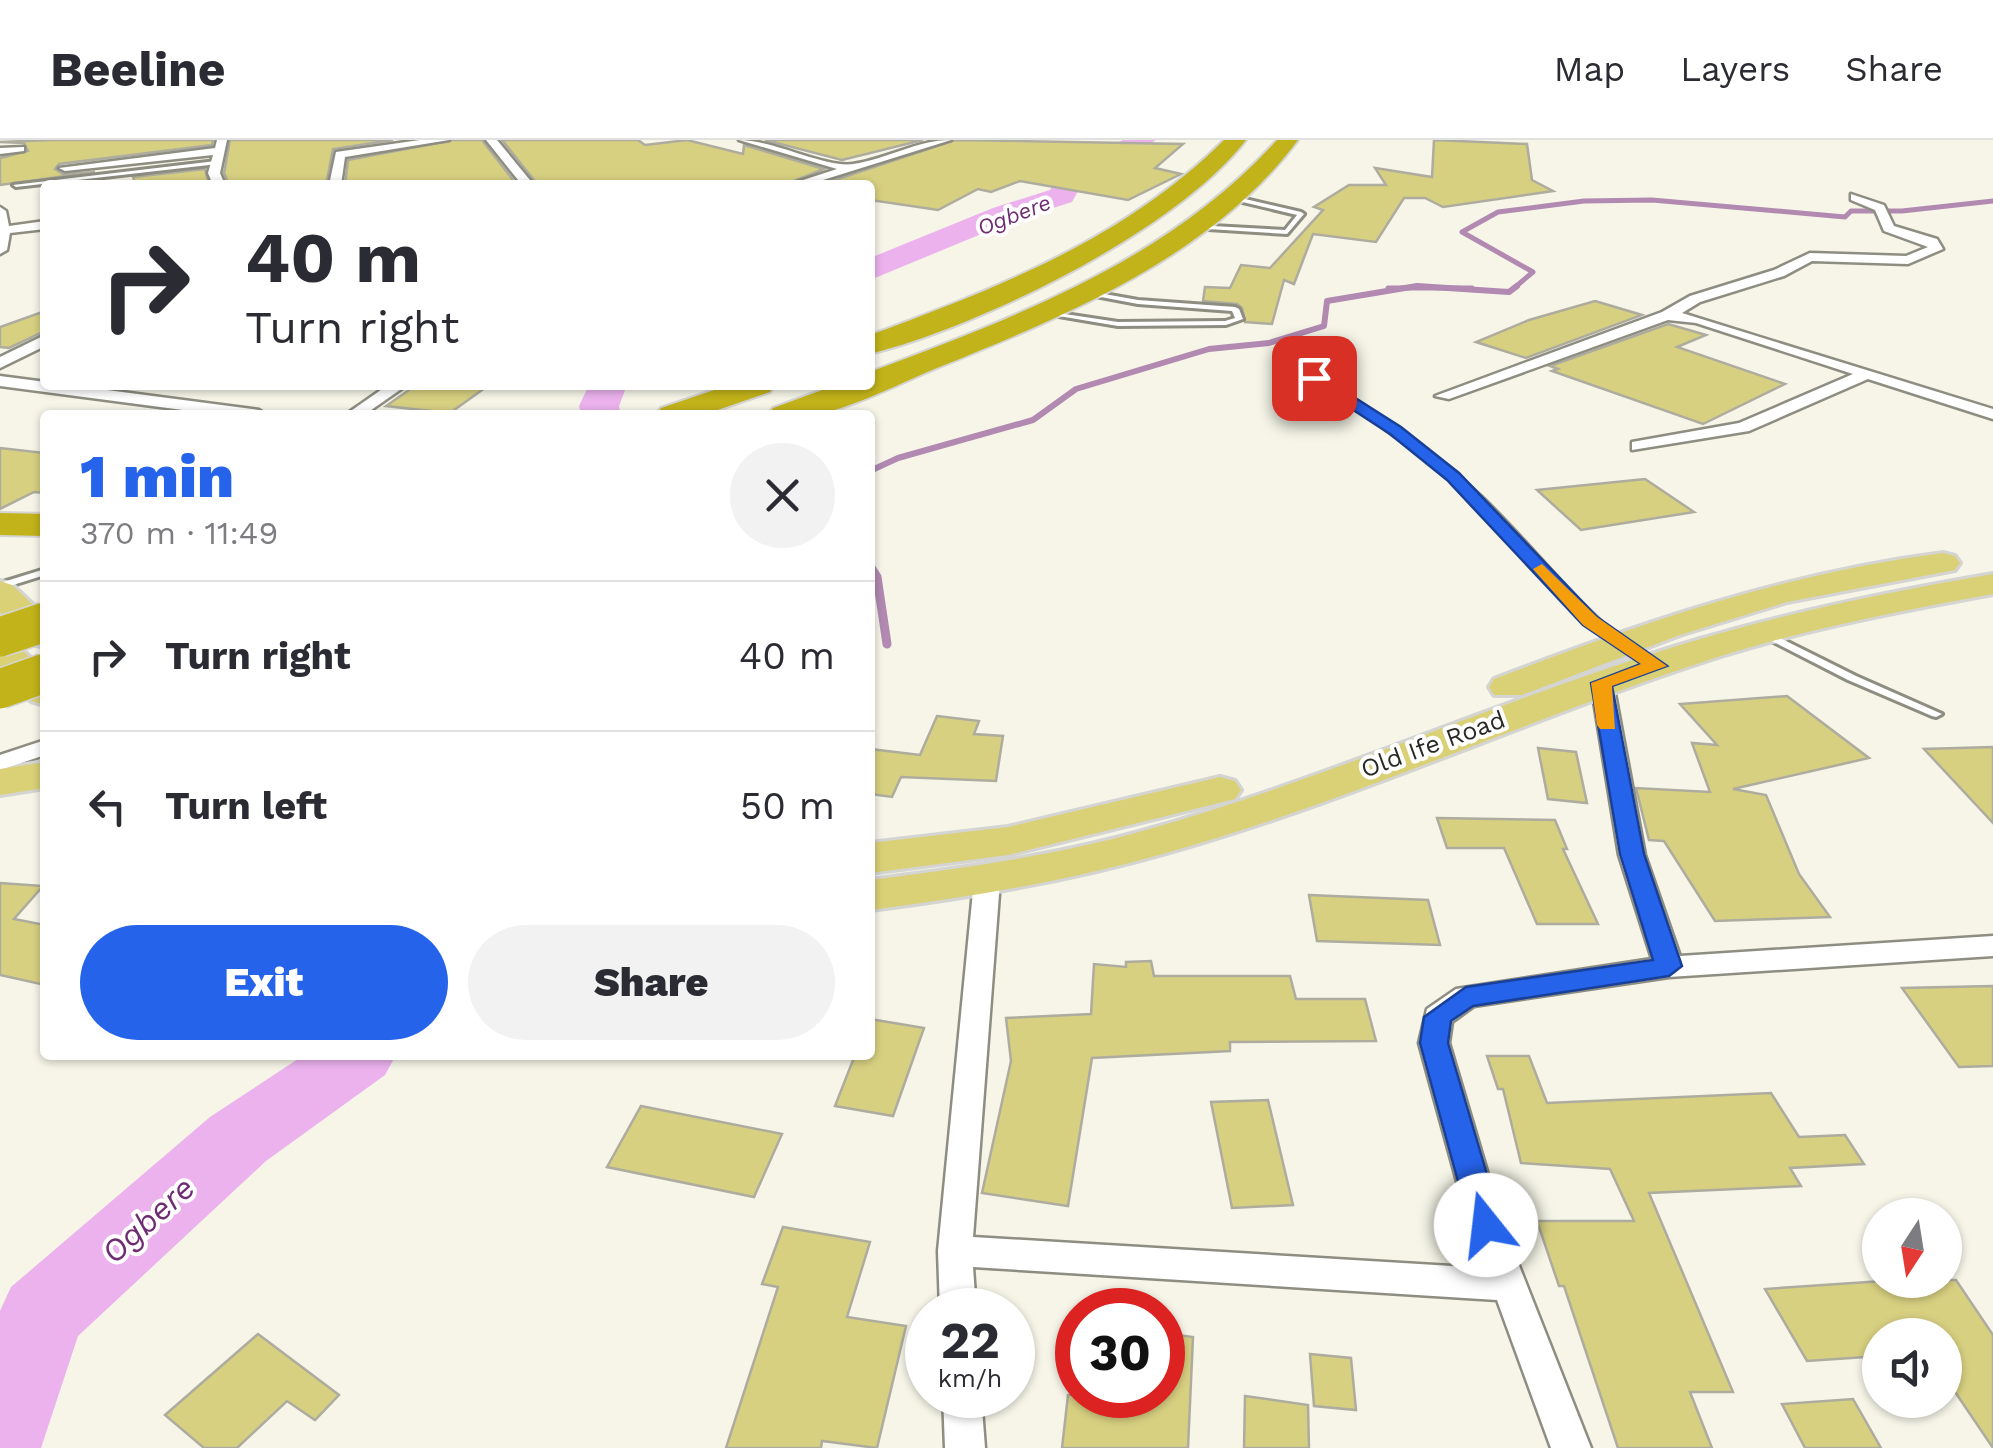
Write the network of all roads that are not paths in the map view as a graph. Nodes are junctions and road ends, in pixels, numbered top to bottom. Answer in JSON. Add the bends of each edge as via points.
{"nodes":[{"id":1,"x":444,"y":140,"type":"edge"},
{"id":2,"x":491,"y":140,"type":"edge"},
{"id":3,"x":744,"y":140,"type":"edge"},
{"id":4,"x":886,"y":140,"type":"edge"},
{"id":5,"x":946,"y":140,"type":"edge"},
{"id":6,"x":1236,"y":140,"type":"edge"},
{"id":7,"x":1288,"y":140,"type":"edge"},
{"id":8,"x":921,"y":148,"type":"junction"},
{"id":9,"x":20,"y":150,"type":"dead end"},
{"id":10,"x":0,"y":151,"type":"edge"},
{"id":11,"x":219,"y":152,"type":"edge"},
{"id":12,"x":65,"y":168,"type":"dead end"},
{"id":13,"x":848,"y":168,"type":"junction"},
{"id":14,"x":47,"y":180,"type":"edge"},
{"id":15,"x":217,"y":180,"type":"edge"},
{"id":16,"x":336,"y":180,"type":"edge"},
{"id":17,"x":524,"y":180,"type":"edge"},
{"id":18,"x":810,"y":180,"type":"edge"},
{"id":19,"x":40,"y":181,"type":"edge"},
{"id":20,"x":16,"y":185,"type":"dead end"},
{"id":21,"x":1232,"y":198,"type":"junction"},
{"id":22,"x":1855,"y":198,"type":"dead end"},
{"id":23,"x":0,"y":211,"type":"edge"},
{"id":24,"x":40,"y":226,"type":"edge"},
{"id":25,"x":1193,"y":227,"type":"junction"},
{"id":26,"x":4,"y":230,"type":"junction"},
{"id":27,"x":0,"y":250,"type":"edge"},
{"id":28,"x":1083,"y":291,"type":"junction"},
{"id":29,"x":1138,"y":302,"type":"junction"},
{"id":30,"x":1040,"y":312,"type":"junction"},
{"id":31,"x":1674,"y":312,"type":"junction"},
{"id":32,"x":1130,"y":324,"type":"junction"},
{"id":33,"x":40,"y":343,"type":"edge"},
{"id":34,"x":875,"y":343,"type":"edge"},
{"id":35,"x":0,"y":363,"type":"edge"},
{"id":36,"x":1869,"y":373,"type":"junction"},
{"id":37,"x":1314,"y":378,"type":"dead end"},
{"id":38,"x":0,"y":381,"type":"edge"},
{"id":39,"x":875,"y":381,"type":"edge"},
{"id":40,"x":40,"y":386,"type":"edge"},
{"id":41,"x":69,"y":390,"type":"edge"},
{"id":42,"x":390,"y":390,"type":"edge"},
{"id":43,"x":744,"y":390,"type":"edge"},
{"id":44,"x":852,"y":390,"type":"edge"},
{"id":45,"x":1443,"y":396,"type":"dead end"},
{"id":46,"x":221,"y":410,"type":"edge"},
{"id":47,"x":360,"y":410,"type":"edge"},
{"id":48,"x":686,"y":410,"type":"edge"},
{"id":49,"x":798,"y":410,"type":"edge"},
{"id":50,"x":1993,"y":414,"type":"edge"},
{"id":51,"x":1638,"y":446,"type":"dead end"},
{"id":52,"x":0,"y":524,"type":"edge"},
{"id":53,"x":40,"y":525,"type":"edge"},
{"id":54,"x":1993,"y":558,"type":"edge"},
{"id":55,"x":40,"y":574,"type":"edge"},
{"id":56,"x":1993,"y":584,"type":"edge"},
{"id":57,"x":0,"y":589,"type":"edge"},
{"id":58,"x":40,"y":624,"type":"edge"},
{"id":59,"x":40,"y":631,"type":"edge"},
{"id":60,"x":1764,"y":632,"type":"junction"},
{"id":61,"x":0,"y":637,"type":"edge"},
{"id":62,"x":1619,"y":644,"type":"junction"},
{"id":63,"x":0,"y":649,"type":"edge"},
{"id":64,"x":1657,"y":666,"type":"junction"},
{"id":65,"x":40,"y":675,"type":"edge"},
{"id":66,"x":1602,"y":683,"type":"junction"},
{"id":67,"x":40,"y":688,"type":"edge"},
{"id":68,"x":0,"y":689,"type":"edge"},
{"id":69,"x":1936,"y":714,"type":"dead end"},
{"id":70,"x":40,"y":748,"type":"edge"},
{"id":71,"x":0,"y":764,"type":"edge"},
{"id":72,"x":40,"y":776,"type":"edge"},
{"id":73,"x":0,"y":782,"type":"edge"},
{"id":74,"x":875,"y":857,"type":"edge"},
{"id":75,"x":987,"y":881,"type":"junction"},
{"id":76,"x":875,"y":894,"type":"edge"},
{"id":77,"x":1993,"y":946,"type":"edge"},
{"id":78,"x":1669,"y":966,"type":"junction"},
{"id":79,"x":955,"y":1251,"type":"junction"},
{"id":80,"x":1508,"y":1285,"type":"junction"},
{"id":81,"x":957,"y":1288,"type":"edge"},
{"id":82,"x":963,"y":1418,"type":"edge"},
{"id":83,"x":965,"y":1448,"type":"edge"},
{"id":84,"x":1571,"y":1448,"type":"edge"}],
"edges":[{"from":1,"to":16,"type":"street","via":[[340,154]]},
{"from":2,"to":17,"type":"street"},
{"from":3,"to":13,"type":"street"},
{"from":4,"to":8,"type":"street"},
{"from":5,"to":8,"type":"street"},
{"from":6,"to":34,"type":"highway","via":[[1191,186],[1112,237],[993,296]]},
{"from":7,"to":21,"type":"highway"},
{"from":8,"to":13,"type":"street"},
{"from":9,"to":10,"type":"street"},
{"from":11,"to":12,"type":"street","via":[[129,155]]},
{"from":11,"to":14,"type":"lane"},
{"from":11,"to":15,"type":"street"},
{"from":13,"to":18,"type":"street"},
{"from":19,"to":20,"type":"lane"},
{"from":21,"to":25,"type":"highway"},
{"from":21,"to":25,"type":"lane","via":[[1302,214],[1287,232]]},
{"from":22,"to":31,"type":"street","via":[[1880,208],[1889,228],[1936,249],[1908,260],[1810,257]]},
{"from":23,"to":26,"type":"street"},
{"from":24,"to":26,"type":"street"},
{"from":25,"to":28,"type":"highway"},
{"from":26,"to":27,"type":"street"},
{"from":28,"to":29,"type":"lane"},
{"from":28,"to":30,"type":"highway"},
{"from":29,"to":32,"type":"lane"},
{"from":29,"to":32,"type":"lane","via":[[1235,309],[1239,319]]},
{"from":30,"to":32,"type":"lane"},
{"from":30,"to":39,"type":"highway"},
{"from":31,"to":36,"type":"street"},
{"from":31,"to":45,"type":"street"},
{"from":33,"to":35,"type":"street"},
{"from":36,"to":50,"type":"street"},
{"from":36,"to":51,"type":"street","via":[[1743,428]]},
{"from":37,"to":62,"type":"lane","via":[[1453,476]]},
{"from":38,"to":40,"type":"street"},
{"from":41,"to":46,"type":"street"},
{"from":42,"to":47,"type":"street"},
{"from":43,"to":48,"type":"highway"},
{"from":44,"to":49,"type":"highway"},
{"from":52,"to":53,"type":"highway"},
{"from":54,"to":62,"type":"main road","name":"Old Ife Road","via":[[1797,586]]},
{"from":55,"to":57,"type":"lane"},
{"from":56,"to":60,"type":"main road","name":"Old Ife Road","via":[[1902,596]]},
{"from":57,"to":59,"type":"main road"},
{"from":58,"to":61,"type":"highway","bridge":true},
{"from":60,"to":64,"type":"main road","name":"Old Ife Road"},
{"from":60,"to":69,"type":"lane"},
{"from":62,"to":64,"type":"main road"},
{"from":62,"to":74,"type":"main road","name":"Old Ife Road","via":[[1260,779],[1008,841]]},
{"from":63,"to":67,"type":"main road"},
{"from":64,"to":66,"type":"main road","name":"Old Ife Road"},
{"from":65,"to":68,"type":"highway","bridge":true},
{"from":66,"to":75,"type":"main road","name":"Old Ife Road","via":[[1272,802],[1082,860]]},
{"from":66,"to":78,"type":"street","via":[[1632,854]]},
{"from":70,"to":71,"type":"street"},
{"from":72,"to":73,"type":"main road"},
{"from":75,"to":76,"type":"main road","name":"Old Ife Road"},
{"from":75,"to":79,"type":"street"},
{"from":77,"to":78,"type":"street"},
{"from":78,"to":80,"type":"street","via":[[1466,997],[1438,1017],[1434,1043]]},
{"from":79,"to":80,"type":"street"},
{"from":79,"to":81,"type":"street"},
{"from":80,"to":84,"type":"street"},
{"from":82,"to":83,"type":"street"}]}
